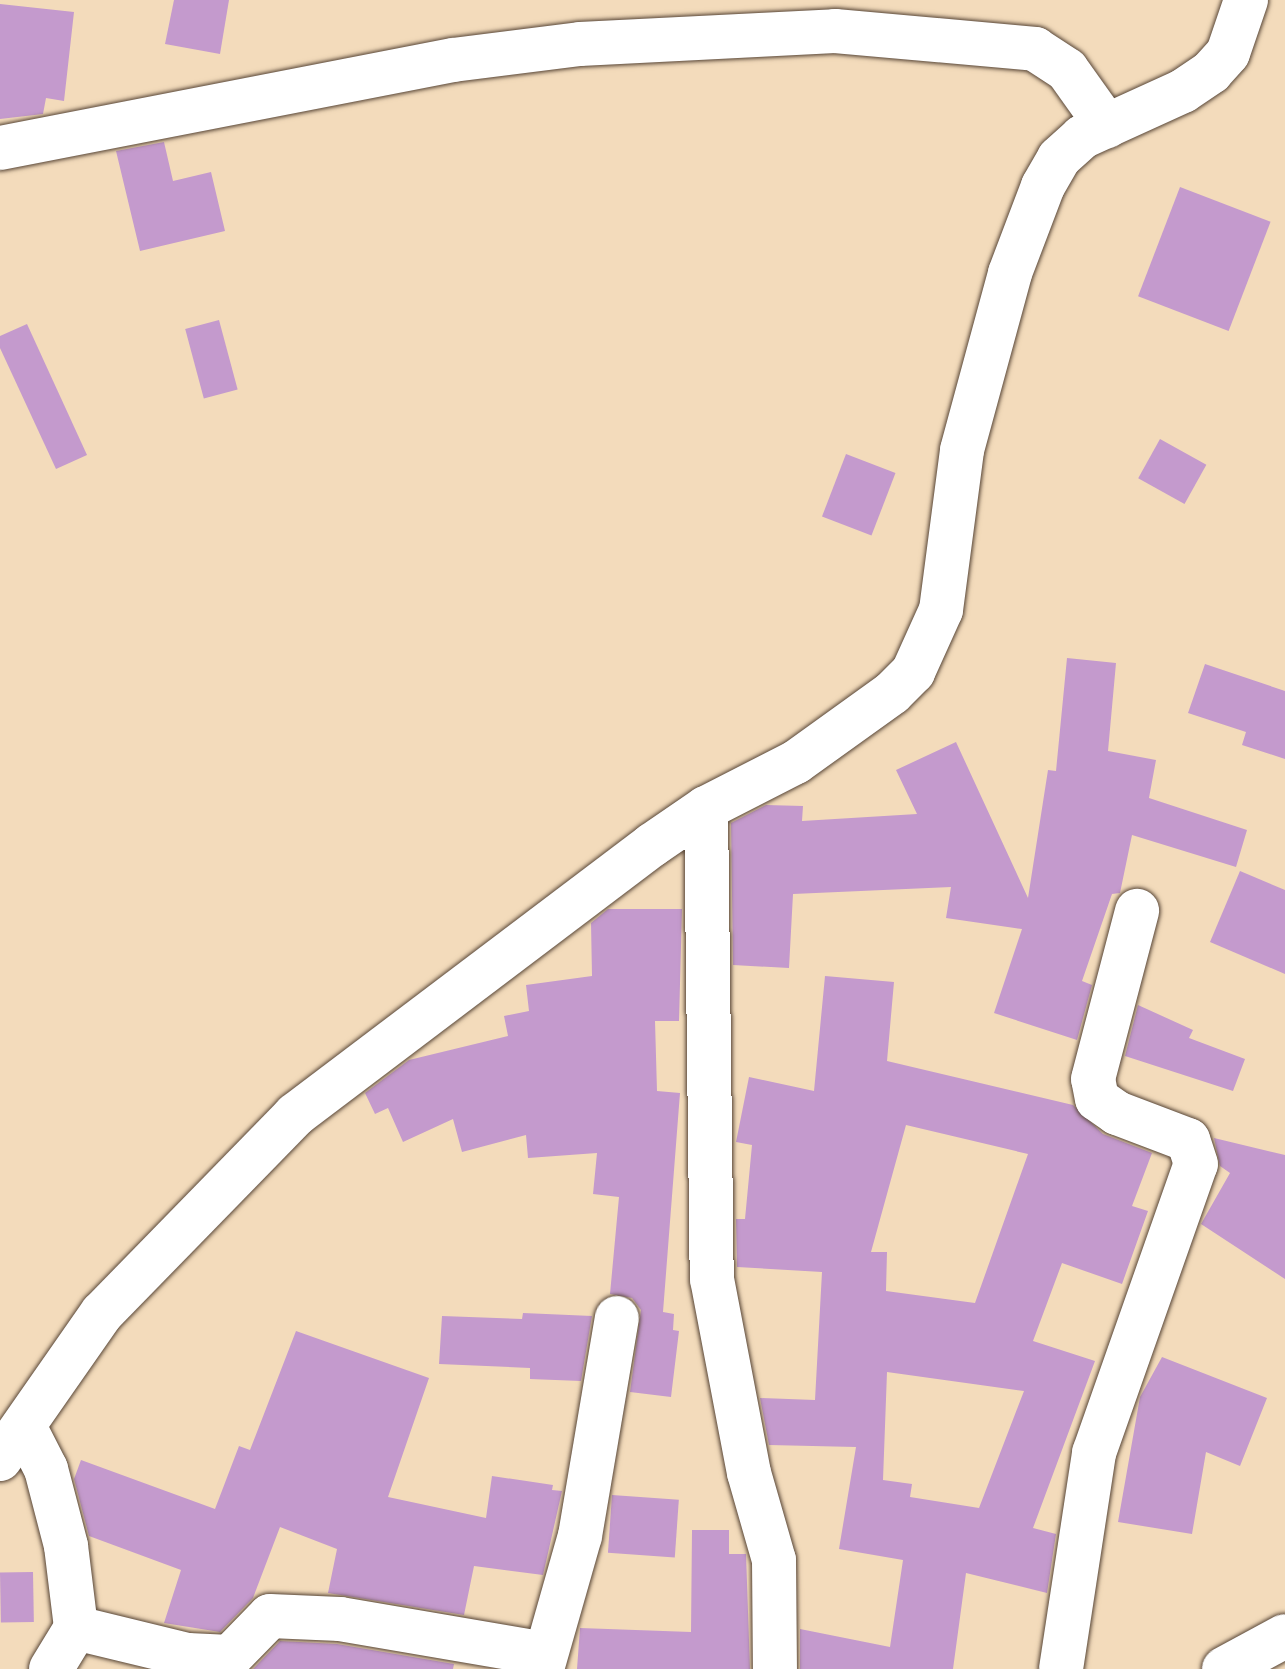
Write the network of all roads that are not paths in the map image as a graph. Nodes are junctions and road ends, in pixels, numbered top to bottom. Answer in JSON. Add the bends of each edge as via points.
{"nodes":[{"id":1,"x":1246,"y":0,"type":"edge"},
{"id":2,"x":1107,"y":126,"type":"junction"},
{"id":3,"x":0,"y":148,"type":"edge"},
{"id":4,"x":706,"y":808,"type":"junction"},
{"id":5,"x":1137,"y":911,"type":"dead end"},
{"id":6,"x":617,"y":1318,"type":"dead end"},
{"id":7,"x":12,"y":1444,"type":"edge"},
{"id":8,"x":76,"y":1628,"type":"junction"},
{"id":9,"x":1285,"y":1636,"type":"edge"},
{"id":10,"x":544,"y":1662,"type":"edge"},
{"id":11,"x":51,"y":1669,"type":"edge"},
{"id":12,"x":775,"y":1669,"type":"edge"},
{"id":13,"x":1061,"y":1669,"type":"edge"},
{"id":14,"x":1224,"y":1669,"type":"edge"}],
"edges":[{"from":1,"to":2,"type":"street","via":[[1228,53],[1211,72]]},
{"from":2,"to":3,"type":"street","via":[[1067,70],[1035,49],[835,31],[638,40],[453,60]]},
{"from":2,"to":4,"type":"street","via":[[1082,137],[1059,158],[1010,273],[962,450],[941,610],[913,672],[796,762]]},
{"from":4,"to":7,"type":"street","via":[[295,1115],[102,1313]]},
{"from":4,"to":12,"type":"street","via":[[712,1279],[749,1473],[774,1560]]},
{"from":5,"to":13,"type":"street","via":[[1093,1079],[1097,1099],[1117,1113],[1188,1140],[1196,1164],[1094,1453]]},
{"from":6,"to":10,"type":"street","via":[[580,1536]]},
{"from":7,"to":8,"type":"street","via":[[50,1484],[66,1546]]},
{"from":8,"to":10,"type":"street","via":[[188,1655],[230,1657],[270,1616],[340,1619]]},
{"from":8,"to":11,"type":"street"},
{"from":9,"to":14,"type":"street"}]}
